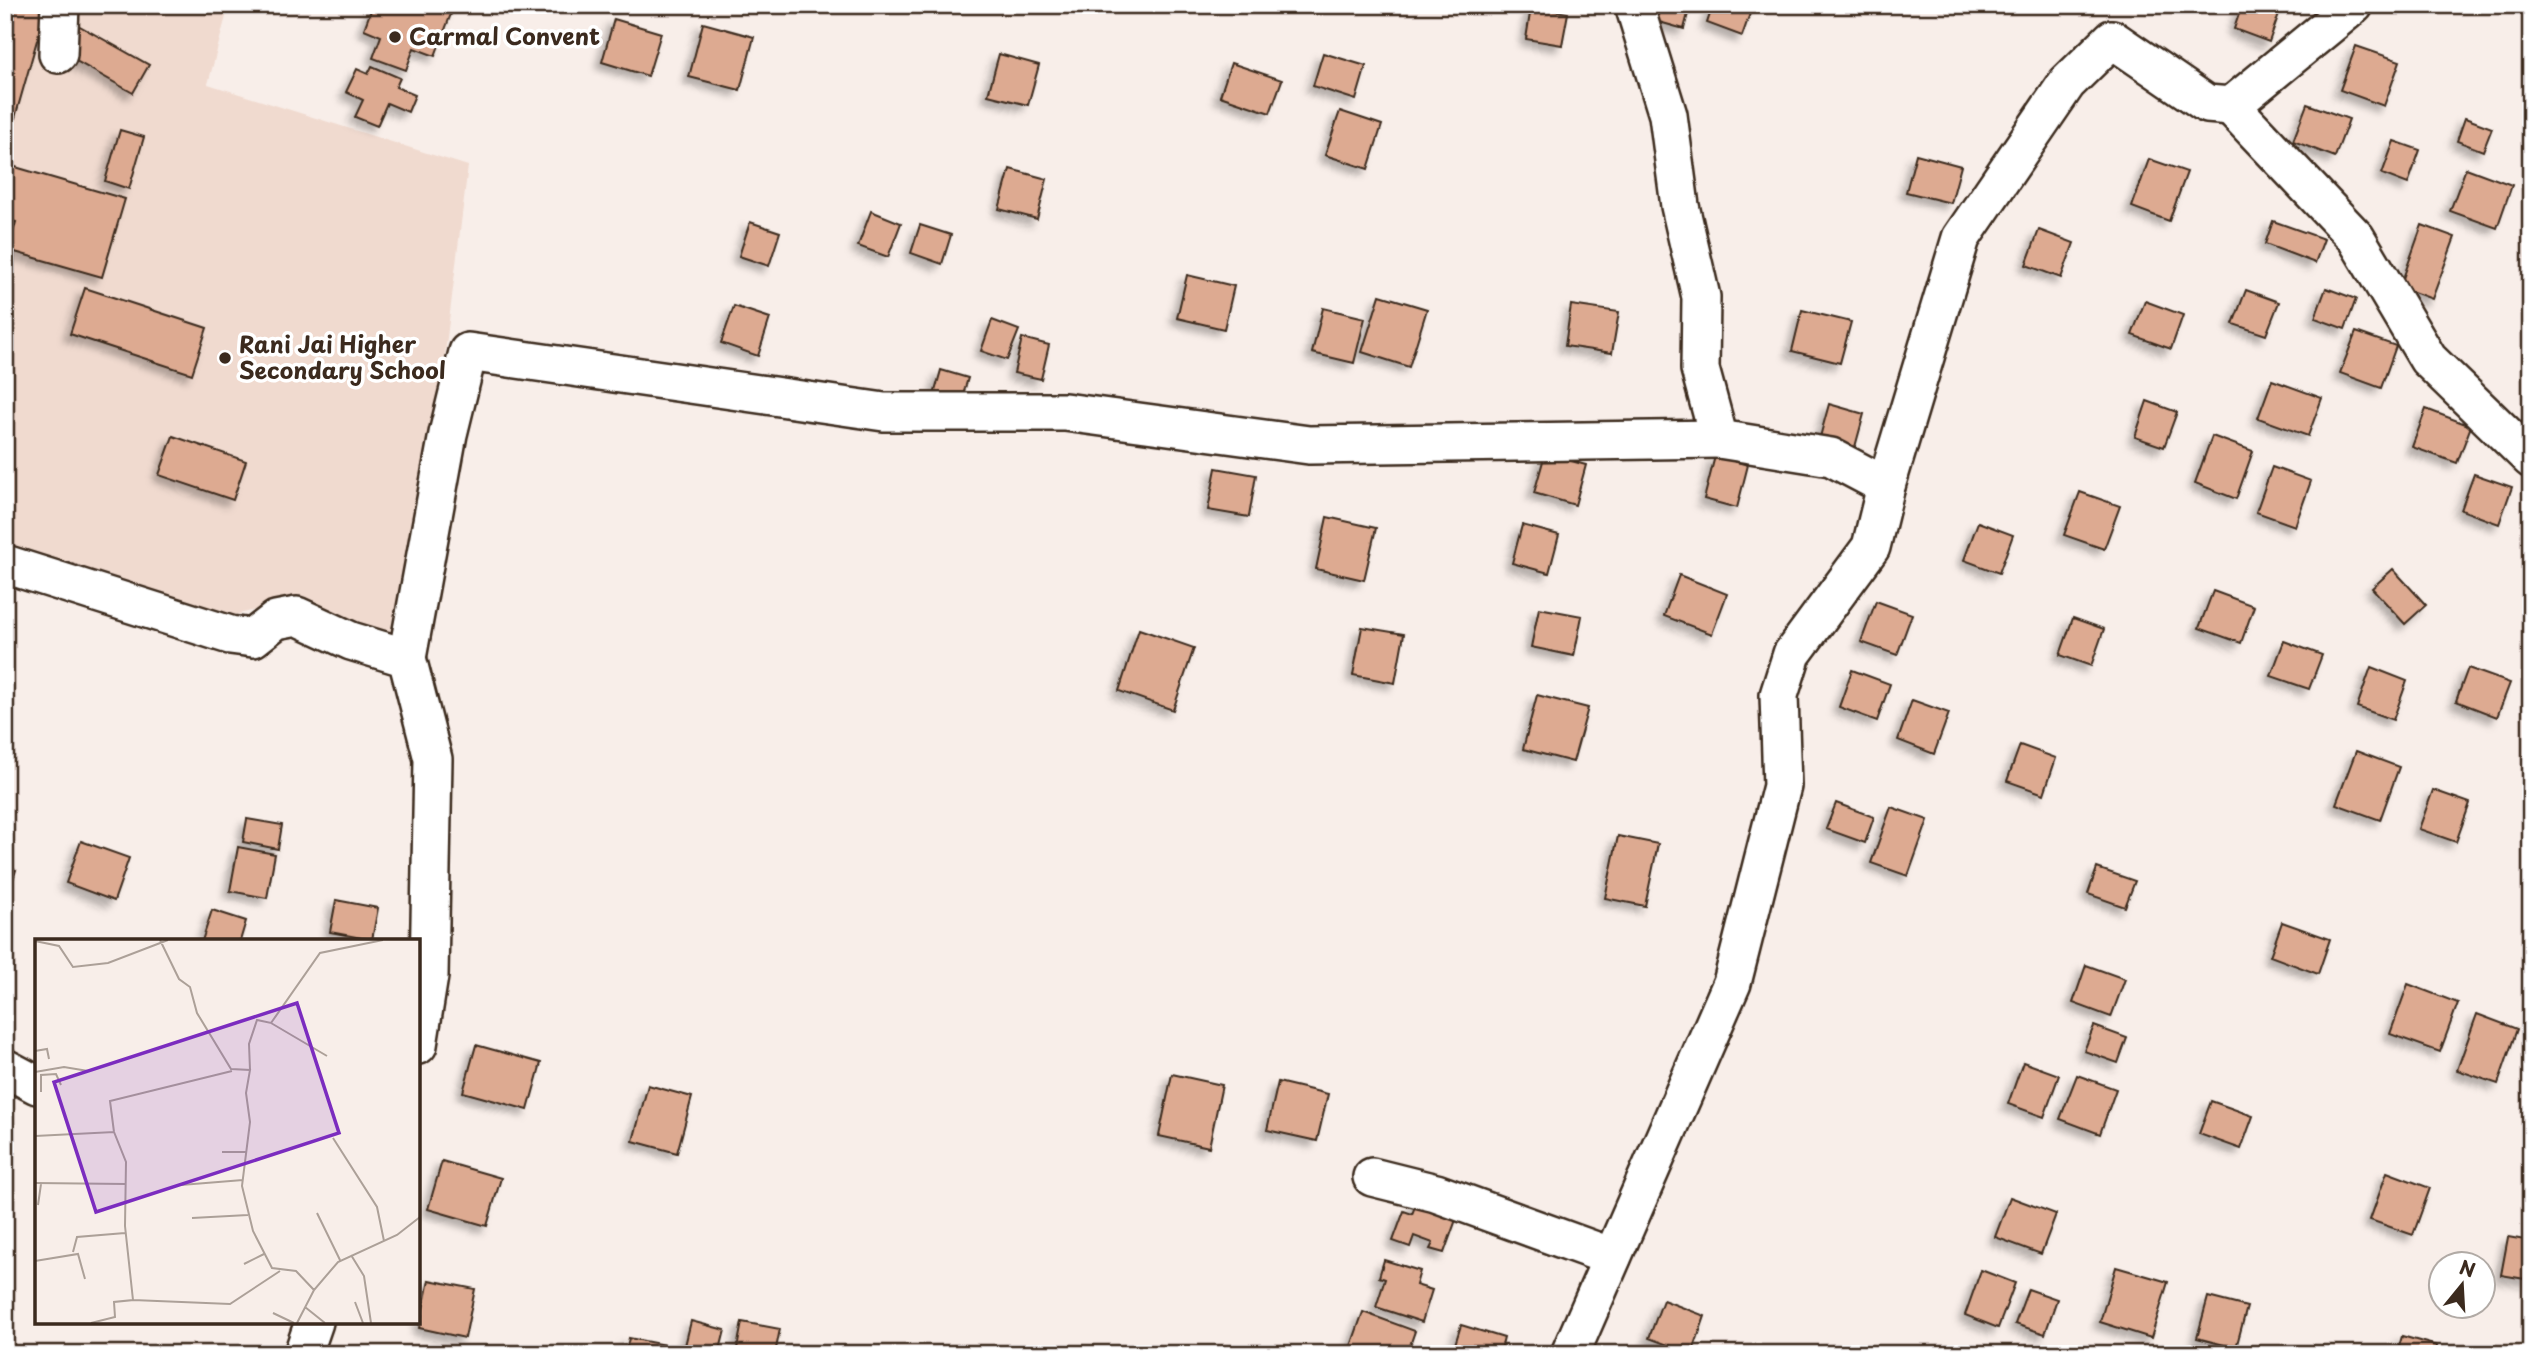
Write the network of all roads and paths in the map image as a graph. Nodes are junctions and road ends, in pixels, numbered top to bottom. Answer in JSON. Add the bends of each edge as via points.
{"nodes":[{"id":1,"x":60,"y":5,"type":"edge"},
{"id":2,"x":1634,"y":5,"type":"edge"},
{"id":3,"x":2354,"y":5,"type":"edge"},
{"id":4,"x":58,"y":54,"type":"dead end"},
{"id":5,"x":2231,"y":106,"type":"junction"},
{"id":6,"x":1719,"y":439,"type":"junction"},
{"id":7,"x":2531,"y":459,"type":"edge"},
{"id":8,"x":1886,"y":486,"type":"junction"},
{"id":9,"x":5,"y":564,"type":"edge"},
{"id":10,"x":407,"y":658,"type":"junction"},
{"id":11,"x":420,"y":1032,"type":"edge"},
{"id":12,"x":5,"y":1068,"type":"edge"},
{"id":13,"x":35,"y":1084,"type":"edge"},
{"id":14,"x":1373,"y":1177,"type":"dead end"},
{"id":15,"x":1612,"y":1257,"type":"junction"},
{"id":16,"x":313,"y":1324,"type":"edge"},
{"id":17,"x":303,"y":1354,"type":"edge"},
{"id":18,"x":1570,"y":1354,"type":"edge"}],
"edges":[{"from":1,"to":4,"type":"street"},
{"from":2,"to":6,"type":"street","via":[[1668,115],[1701,297],[1700,369]]},
{"from":3,"to":5,"type":"street"},
{"from":5,"to":7,"type":"street","via":[[2356,238],[2428,359]]},
{"from":5,"to":8,"type":"street","via":[[2207,104],[2112,39],[2067,83],[1961,238]]},
{"from":6,"to":8,"type":"street","via":[[1831,457]]},
{"from":6,"to":10,"type":"street","via":[[1309,445],[1065,412],[884,412],[468,352],[448,434]]},
{"from":8,"to":15,"type":"street","via":[[1871,547],[1792,654],[1779,695],[1782,786],[1732,983]]},
{"from":9,"to":10,"type":"street","via":[[230,635],[253,638],[276,620],[297,615],[351,642]]},
{"from":10,"to":11,"type":"street","via":[[432,760],[429,976]]},
{"from":12,"to":13,"type":"street"},
{"from":14,"to":15,"type":"street","via":[[1436,1193]]},
{"from":15,"to":18,"type":"street"},
{"from":16,"to":17,"type":"street"}]}
